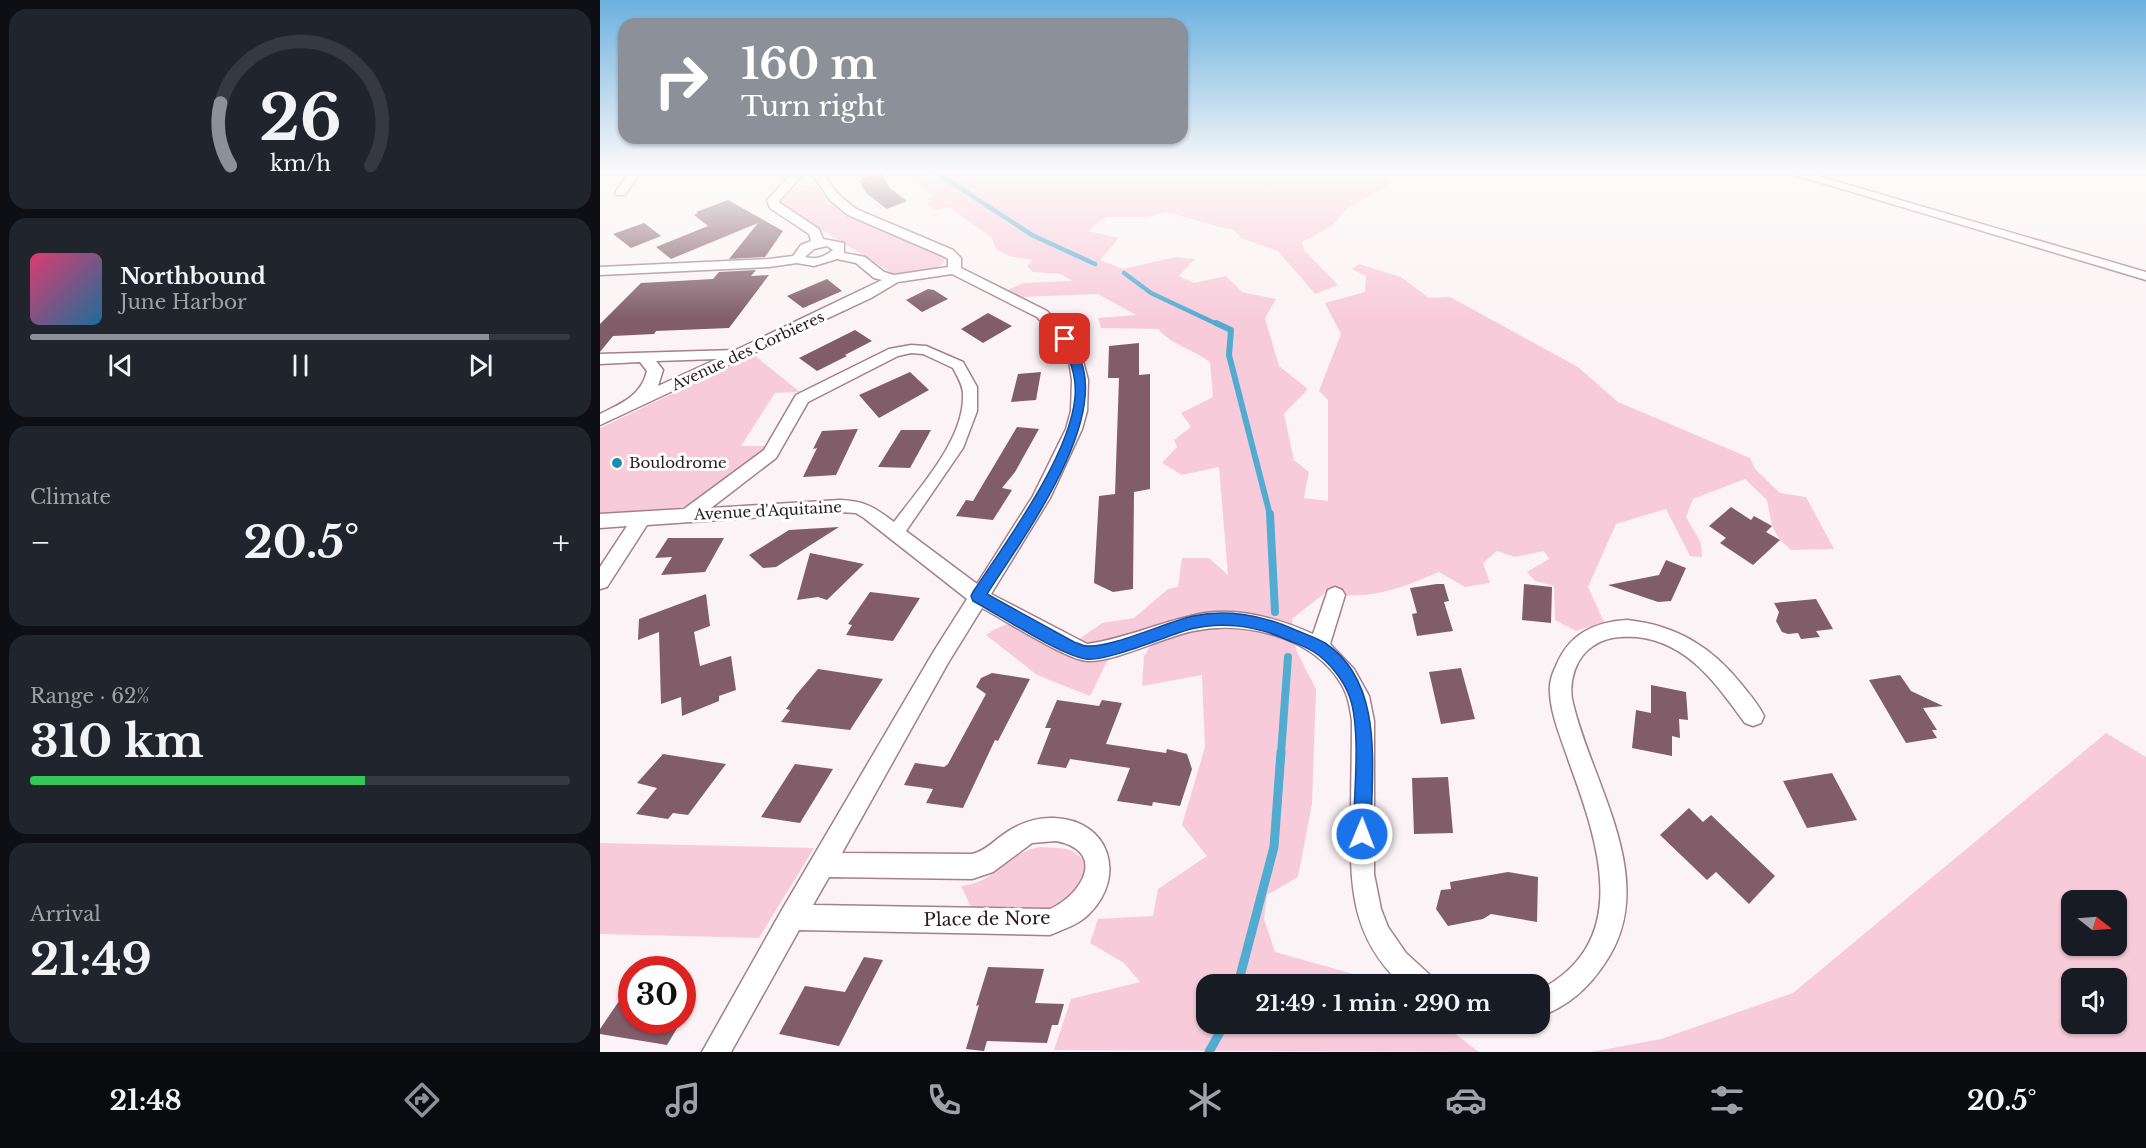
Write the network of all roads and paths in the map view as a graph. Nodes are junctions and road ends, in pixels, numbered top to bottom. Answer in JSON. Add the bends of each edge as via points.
{"nodes":[{"id":1,"x":796,"y":220,"type":"edge"},
{"id":2,"x":869,"y":220,"type":"edge"},
{"id":3,"x":1954,"y":220,"type":"edge"},
{"id":4,"x":818,"y":243,"type":"junction"},
{"id":5,"x":835,"y":255,"type":"junction"},
{"id":6,"x":798,"y":259,"type":"junction"},
{"id":7,"x":954,"y":270,"type":"junction"},
{"id":8,"x":600,"y":271,"type":"edge"},
{"id":9,"x":2146,"y":276,"type":"edge"},
{"id":10,"x":894,"y":279,"type":"junction"},
{"id":11,"x":741,"y":354,"type":"junction"},
{"id":12,"x":644,"y":357,"type":"junction"},
{"id":13,"x":600,"y":359,"type":"edge"},
{"id":14,"x":630,"y":405,"type":"junction"},
{"id":15,"x":600,"y":420,"type":"edge"},
{"id":16,"x":689,"y":515,"type":"junction"},
{"id":17,"x":641,"y":519,"type":"junction"},
{"id":18,"x":600,"y":521,"type":"edge"},
{"id":19,"x":896,"y":532,"type":"junction"},
{"id":20,"x":600,"y":582,"type":"edge"},
{"id":21,"x":1335,"y":595,"type":"dead end"},
{"id":22,"x":978,"y":596,"type":"junction"},
{"id":23,"x":1319,"y":647,"type":"junction"},
{"id":24,"x":1753,"y":716,"type":"dead end"},
{"id":25,"x":823,"y":865,"type":"junction"},
{"id":26,"x":792,"y":918,"type":"junction"},
{"id":27,"x":1410,"y":974,"type":"edge"},
{"id":28,"x":1550,"y":1000,"type":"edge"},
{"id":29,"x":716,"y":1052,"type":"edge"}],
"edges":[{"from":1,"to":4,"type":"street","via":[[815,232]]},
{"from":2,"to":7,"type":"street","via":[[948,253],[956,262]]},
{"from":3,"to":9,"type":"street"},
{"from":4,"to":5,"type":"street","via":[[835,243],[839,250]]},
{"from":4,"to":6,"type":"street","via":[[800,252]]},
{"from":5,"to":6,"type":"street","via":[[814,263]]},
{"from":5,"to":10,"type":"street","via":[[860,260],[879,275]]},
{"from":6,"to":8,"type":"street","via":[[769,264]]},
{"from":7,"to":10,"type":"street"},
{"from":7,"to":22,"type":"street","via":[[1024,303],[1056,327],[1076,361],[1081,396],[1074,429],[1041,498]]},
{"from":10,"to":11,"type":"street","name":"Avenue des Corbieres"},
{"from":11,"to":12,"type":"street"},
{"from":11,"to":14,"type":"street","name":"Avenue des Corbieres"},
{"from":12,"to":13,"type":"street"},
{"from":12,"to":14,"type":"street","via":[[655,370],[651,386]]},
{"from":14,"to":15,"type":"street","name":"Avenue des Corbieres"},
{"from":16,"to":17,"type":"street","name":"Avenue d'Aquitaine"},
{"from":16,"to":19,"type":"street","name":"Avenue d'Aquitaine","via":[[859,507]]},
{"from":16,"to":19,"type":"street","via":[[770,453],[802,399],[894,352],[926,350],[958,364],[971,393],[970,411],[955,447]]},
{"from":17,"to":18,"type":"street","name":"Avenue d'Aquitaine"},
{"from":17,"to":20,"type":"street"},
{"from":19,"to":22,"type":"street","name":"Avenue d'Aquitaine"},
{"from":21,"to":23,"type":"street"},
{"from":22,"to":23,"type":"street","name":"Avenue d'Aquitaine","via":[[1087,653],[1193,622],[1225,619],[1269,625]]},
{"from":22,"to":25,"type":"street"},
{"from":23,"to":27,"type":"street","name":"Avenue d'Aquitaine","via":[[1347,675],[1358,696],[1363,721],[1362,874],[1368,909],[1379,936]]},
{"from":24,"to":28,"type":"street","via":[[1718,670],[1670,636],[1642,629],[1618,629],[1596,634],[1577,646],[1565,667],[1560,690],[1565,717],[1607,839],[1614,880],[1613,910],[1593,961]]},
{"from":25,"to":26,"type":"street"},
{"from":25,"to":26,"type":"street","name":"Place de Nore","via":[[982,865],[1018,837],[1037,830],[1083,836],[1094,847],[1098,863],[1084,902],[1050,922]]},
{"from":26,"to":29,"type":"street"}]}
